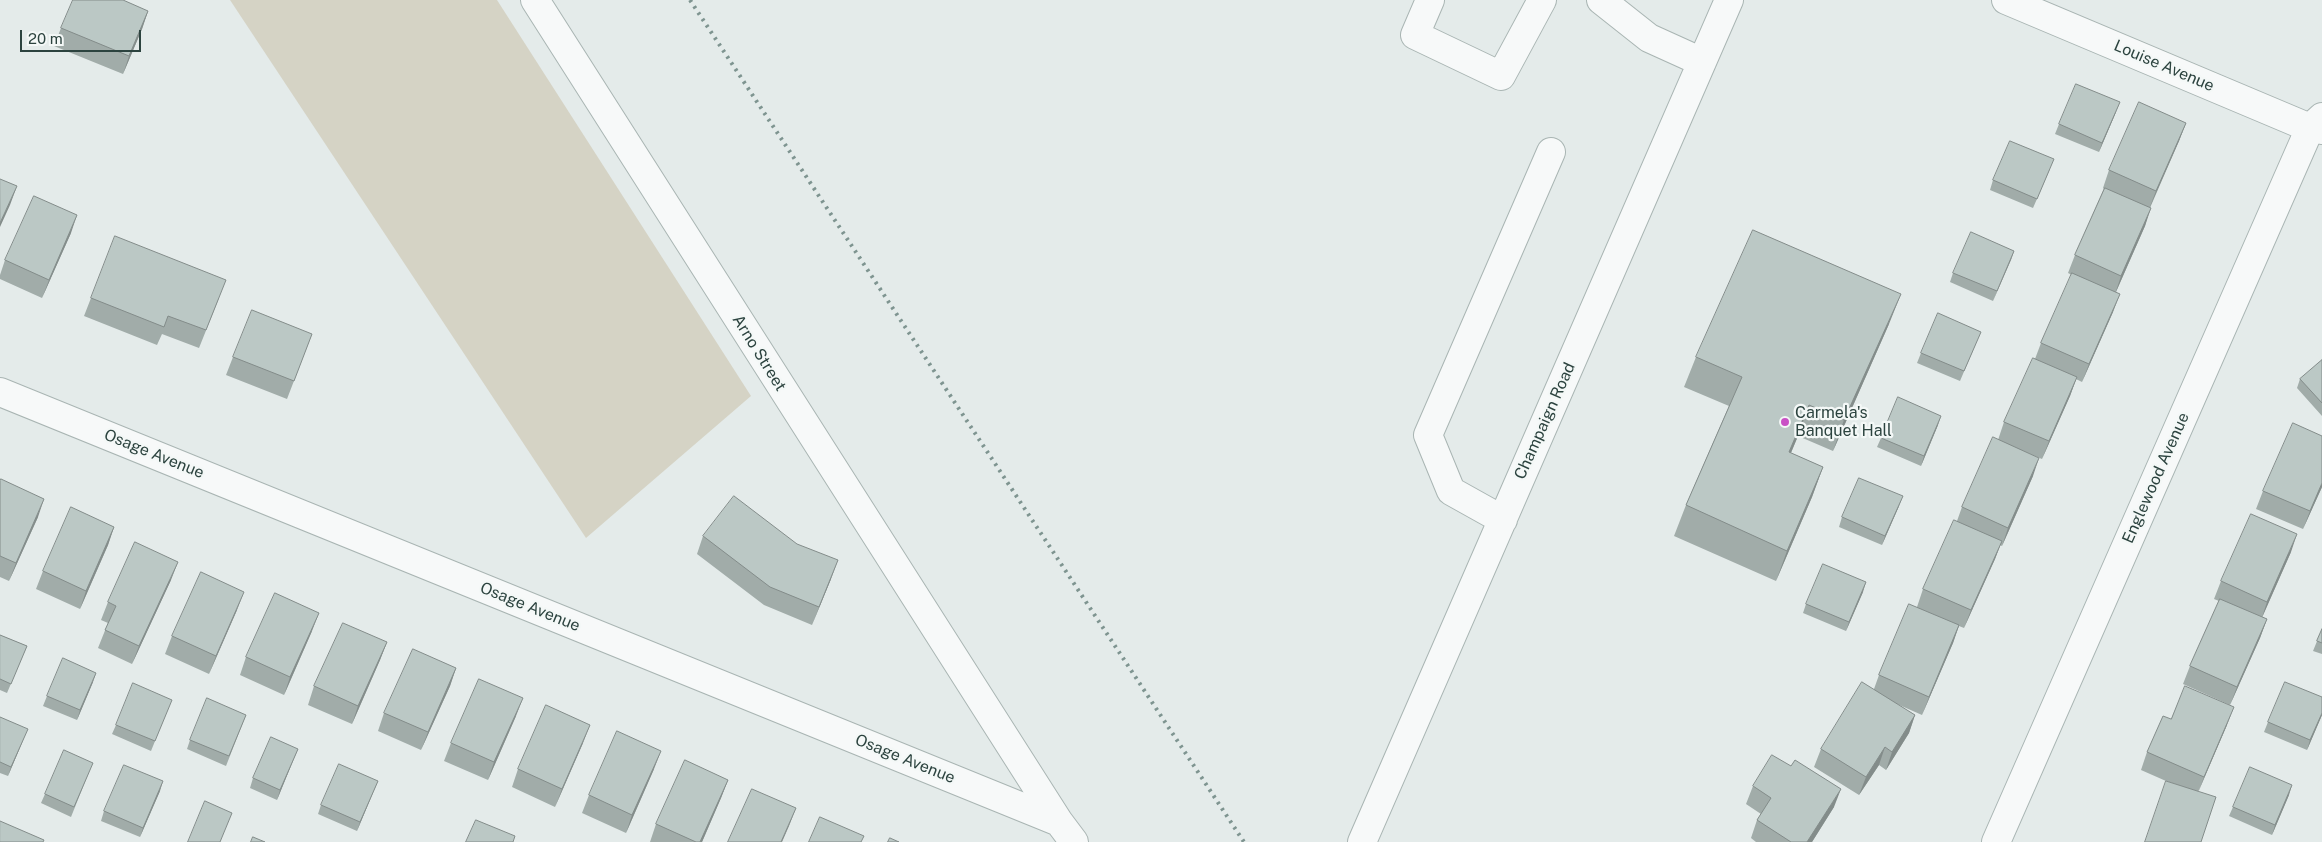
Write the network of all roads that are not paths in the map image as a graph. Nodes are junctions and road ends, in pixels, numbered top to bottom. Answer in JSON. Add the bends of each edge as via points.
{"nodes":[{"id":1,"x":534,"y":0,"type":"edge"},
{"id":2,"x":1430,"y":0,"type":"edge"},
{"id":3,"x":1542,"y":0,"type":"edge"},
{"id":4,"x":1601,"y":0,"type":"edge"},
{"id":5,"x":1729,"y":0,"type":"edge"},
{"id":6,"x":2006,"y":0,"type":"edge"},
{"id":7,"x":2034,"y":5,"type":"edge"},
{"id":8,"x":1702,"y":62,"type":"junction"},
{"id":9,"x":2318,"y":125,"type":"edge"},
{"id":10,"x":1551,"y":152,"type":"dead end"},
{"id":11,"x":0,"y":392,"type":"edge"},
{"id":12,"x":1503,"y":520,"type":"junction"},
{"id":13,"x":984,"y":706,"type":"joint"},
{"id":14,"x":1067,"y":832,"type":"edge"},
{"id":15,"x":1362,"y":842,"type":"edge"},
{"id":16,"x":1996,"y":842,"type":"edge"}],
"edges":[{"from":1,"to":13,"type":"street","name":"Arno Street"},
{"from":2,"to":3,"type":"street","via":[[1415,35],[1501,76]]},
{"from":4,"to":8,"type":"street","via":[[1649,38]]},
{"from":5,"to":8,"type":"street","name":"Champaign Road"},
{"from":6,"to":7,"type":"street","name":"Louise Avenue"},
{"from":7,"to":9,"type":"street","name":"Louise Avenue"},
{"from":8,"to":12,"type":"street","name":"Champaign Road"},
{"from":9,"to":16,"type":"street","name":"Englewood Avenue"},
{"from":10,"to":12,"type":"street","via":[[1428,435],[1451,491]]},
{"from":11,"to":14,"type":"street","name":"Osage Avenue"},
{"from":12,"to":15,"type":"street","name":"Champaign Road"},
{"from":13,"to":14,"type":"street","name":"Osage Avenue"}]}
